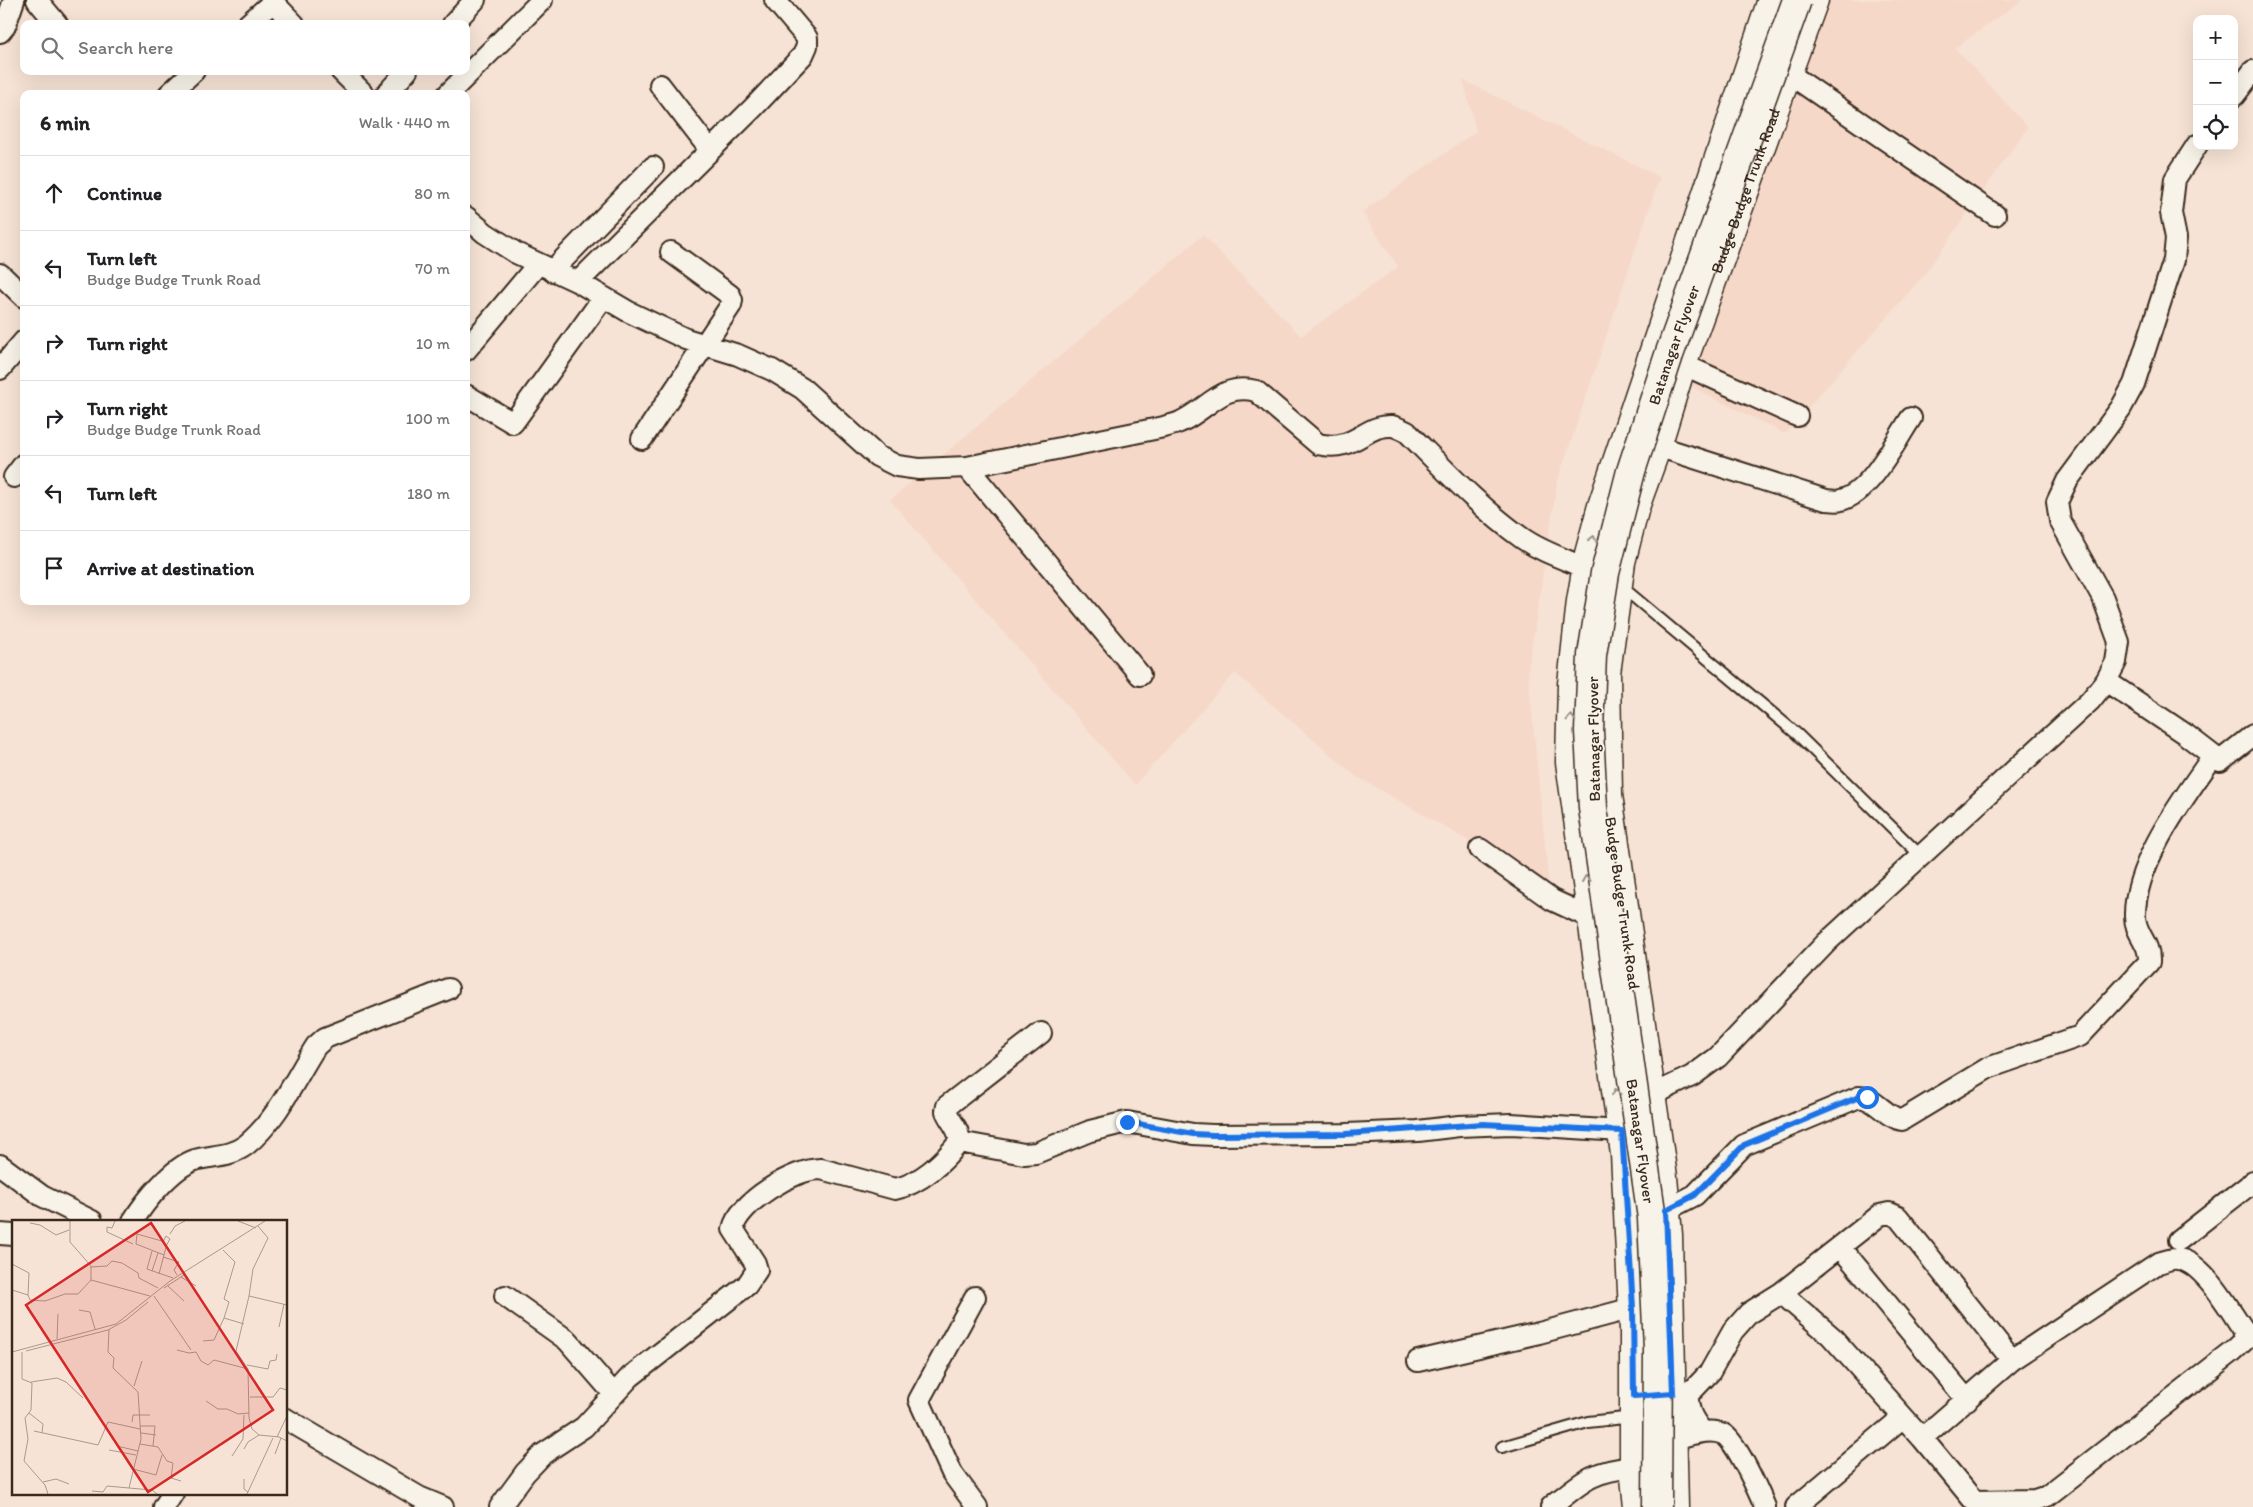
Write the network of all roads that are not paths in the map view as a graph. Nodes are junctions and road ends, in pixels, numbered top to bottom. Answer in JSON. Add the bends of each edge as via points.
{"nodes":[{"id":1,"x":14,"y":0,"type":"edge"},
{"id":2,"x":37,"y":0,"type":"edge"},
{"id":3,"x":475,"y":0,"type":"edge"},
{"id":4,"x":542,"y":0,"type":"edge"},
{"id":5,"x":775,"y":0,"type":"edge"},
{"id":6,"x":1772,"y":0,"type":"edge"},
{"id":7,"x":1797,"y":0,"type":"edge"},
{"id":8,"x":1814,"y":0,"type":"edge"},
{"id":9,"x":272,"y":1,"type":"edge"},
{"id":10,"x":54,"y":20,"type":"edge"},
{"id":11,"x":252,"y":20,"type":"edge"},
{"id":12,"x":290,"y":20,"type":"edge"},
{"id":13,"x":457,"y":20,"type":"edge"},
{"id":14,"x":0,"y":32,"type":"edge"},
{"id":15,"x":2253,"y":71,"type":"edge"},
{"id":16,"x":470,"y":72,"type":"edge"},
{"id":17,"x":1788,"y":73,"type":"junction"},
{"id":18,"x":190,"y":75,"type":"edge"},
{"id":19,"x":345,"y":75,"type":"edge"},
{"id":20,"x":403,"y":75,"type":"edge"},
{"id":21,"x":467,"y":75,"type":"edge"},
{"id":22,"x":660,"y":85,"type":"dead end"},
{"id":23,"x":173,"y":90,"type":"edge"},
{"id":24,"x":360,"y":90,"type":"edge"},
{"id":25,"x":390,"y":90,"type":"edge"},
{"id":26,"x":452,"y":90,"type":"edge"},
{"id":27,"x":2238,"y":91,"type":"edge"},
{"id":28,"x":710,"y":150,"type":"junction"},
{"id":29,"x":2193,"y":150,"type":"edge"},
{"id":30,"x":653,"y":167,"type":"dead end"},
{"id":31,"x":1995,"y":215,"type":"dead end"},
{"id":32,"x":470,"y":221,"type":"edge"},
{"id":33,"x":671,"y":252,"type":"dead end"},
{"id":34,"x":545,"y":267,"type":"junction"},
{"id":35,"x":0,"y":274,"type":"edge"},
{"id":36,"x":578,"y":282,"type":"junction"},
{"id":37,"x":20,"y":293,"type":"edge"},
{"id":38,"x":603,"y":298,"type":"junction"},
{"id":39,"x":705,"y":345,"type":"junction"},
{"id":40,"x":20,"y":346,"type":"edge"},
{"id":41,"x":470,"y":346,"type":"edge"},
{"id":42,"x":1682,"y":364,"type":"junction"},
{"id":43,"x":0,"y":369,"type":"edge"},
{"id":44,"x":470,"y":397,"type":"edge"},
{"id":45,"x":1797,"y":416,"type":"dead end"},
{"id":46,"x":1911,"y":418,"type":"dead end"},
{"id":47,"x":642,"y":439,"type":"dead end"},
{"id":48,"x":1657,"y":446,"type":"junction"},
{"id":49,"x":966,"y":467,"type":"junction"},
{"id":50,"x":1587,"y":568,"type":"junction"},
{"id":51,"x":1618,"y":584,"type":"junction"},
{"id":52,"x":1140,"y":675,"type":"dead end"},
{"id":53,"x":2106,"y":681,"type":"junction"},
{"id":54,"x":2253,"y":736,"type":"edge"},
{"id":55,"x":2213,"y":756,"type":"junction"},
{"id":56,"x":1480,"y":849,"type":"dead end"},
{"id":57,"x":1920,"y":855,"type":"junction"},
{"id":58,"x":1591,"y":918,"type":"junction"},
{"id":59,"x":448,"y":989,"type":"dead end"},
{"id":60,"x":1041,"y":1033,"type":"dead end"},
{"id":61,"x":1650,"y":1096,"type":"junction"},
{"id":62,"x":1622,"y":1131,"type":"junction"},
{"id":63,"x":959,"y":1142,"type":"junction"},
{"id":64,"x":0,"y":1165,"type":"edge"},
{"id":65,"x":2253,"y":1182,"type":"edge"},
{"id":66,"x":1666,"y":1210,"type":"junction"},
{"id":67,"x":90,"y":1220,"type":"edge"},
{"id":68,"x":135,"y":1220,"type":"edge"},
{"id":69,"x":2179,"y":1240,"type":"dead end"},
{"id":70,"x":1841,"y":1248,"type":"junction"},
{"id":71,"x":1781,"y":1293,"type":"junction"},
{"id":72,"x":505,"y":1296,"type":"dead end"},
{"id":73,"x":975,"y":1297,"type":"dead end"},
{"id":74,"x":1633,"y":1308,"type":"junction"},
{"id":75,"x":2012,"y":1360,"type":"junction"},
{"id":76,"x":1418,"y":1361,"type":"dead end"},
{"id":77,"x":1681,"y":1392,"type":"junction"},
{"id":78,"x":613,"y":1393,"type":"junction"},
{"id":79,"x":1967,"y":1400,"type":"junction"},
{"id":80,"x":1634,"y":1407,"type":"junction"},
{"id":81,"x":1903,"y":1417,"type":"junction"},
{"id":82,"x":288,"y":1420,"type":"edge"},
{"id":83,"x":1703,"y":1432,"type":"junction"},
{"id":84,"x":1922,"y":1438,"type":"junction"},
{"id":85,"x":1674,"y":1439,"type":"junction"},
{"id":86,"x":1502,"y":1447,"type":"dead end"},
{"id":87,"x":1634,"y":1467,"type":"junction"},
{"id":88,"x":172,"y":1494,"type":"edge"},
{"id":89,"x":2031,"y":1503,"type":"edge"},
{"id":90,"x":1976,"y":1504,"type":"edge"},
{"id":91,"x":164,"y":1507,"type":"edge"},
{"id":92,"x":443,"y":1507,"type":"edge"},
{"id":93,"x":500,"y":1507,"type":"edge"},
{"id":94,"x":977,"y":1507,"type":"edge"},
{"id":95,"x":1551,"y":1507,"type":"edge"},
{"id":96,"x":1638,"y":1507,"type":"edge"},
{"id":97,"x":1658,"y":1507,"type":"edge"},
{"id":98,"x":1674,"y":1507,"type":"edge"},
{"id":99,"x":1765,"y":1507,"type":"edge"},
{"id":100,"x":1796,"y":1507,"type":"edge"}],
"edges":[{"from":1,"to":14,"type":"street"},
{"from":2,"to":10,"type":"street"},
{"from":3,"to":13,"type":"street"},
{"from":4,"to":16,"type":"street"},
{"from":5,"to":28,"type":"street","via":[[804,32],[808,46],[793,67]]},
{"from":50,"to":6,"type":"street","name":"Budge Budge Trunk Road","one_way":true,"via":[[1602,506]]},
{"from":7,"to":97,"type":"street","name":"Batanagar Flyover","bridge":true,"via":[[1669,354],[1631,471],[1605,573],[1592,655],[1589,731],[1593,808],[1652,1218],[1658,1349]]},
{"from":8,"to":17,"type":"street","name":"Budge Budge Trunk Road"},
{"from":9,"to":11,"type":"street"},
{"from":9,"to":12,"type":"street"},
{"from":15,"to":27,"type":"street"},
{"from":17,"to":31,"type":"street"},
{"from":17,"to":42,"type":"street","name":"Budge Budge Trunk Road"},
{"from":18,"to":23,"type":"street"},
{"from":19,"to":24,"type":"street"},
{"from":20,"to":25,"type":"street"},
{"from":21,"to":26,"type":"street"},
{"from":22,"to":28,"type":"street"},
{"from":28,"to":36,"type":"street"},
{"from":29,"to":53,"type":"street","via":[[2175,179],[2171,213],[2176,238],[2174,260],[2134,384],[2121,408],[2067,481],[2057,502],[2060,521],[2104,598],[2119,642],[2116,662]]},
{"from":30,"to":34,"type":"street"},
{"from":32,"to":34,"type":"street"},
{"from":33,"to":39,"type":"street","via":[[730,295],[732,300]]},
{"from":34,"to":36,"type":"street"},
{"from":34,"to":41,"type":"street"},
{"from":35,"to":37,"type":"street"},
{"from":36,"to":38,"type":"street"},
{"from":38,"to":39,"type":"street","via":[[686,339]]},
{"from":38,"to":44,"type":"street","via":[[514,423]]},
{"from":39,"to":47,"type":"street"},
{"from":39,"to":49,"type":"street","via":[[738,355],[795,384],[877,456],[897,466],[919,469]]},
{"from":40,"to":43,"type":"street"},
{"from":42,"to":45,"type":"street"},
{"from":42,"to":48,"type":"street","name":"Budge Budge Trunk Road"},
{"from":46,"to":48,"type":"street","via":[[1864,486],[1839,501],[1826,500]]},
{"from":48,"to":51,"type":"street","name":"Budge Budge Trunk Road","via":[[1635,507]]},
{"from":49,"to":50,"type":"street","via":[[1164,427],[1182,421],[1226,391],[1243,387],[1256,391],[1318,444],[1331,447],[1346,445],[1376,429],[1393,426],[1407,432],[1480,504],[1523,539],[1552,556]]},
{"from":49,"to":52,"type":"street"},
{"from":50,"to":51,"type":"street"},
{"from":58,"to":50,"type":"street","name":"Budge Budge Trunk Road","one_way":true,"via":[[1570,762],[1572,684]]},
{"from":51,"to":57,"type":"lane","via":[[1798,734]]},
{"from":51,"to":61,"type":"street","name":"Budge Budge Trunk Road","via":[[1606,673],[1608,796]]},
{"from":53,"to":55,"type":"street"},
{"from":53,"to":57,"type":"street","via":[[2090,701]]},
{"from":54,"to":55,"type":"street","via":[[2220,761]]},
{"from":55,"to":66,"type":"street","via":[[2169,821],[2136,893],[2135,918],[2139,933],[2150,949],[2149,962],[2080,1036],[1988,1068],[1902,1120],[1893,1118],[1867,1097],[1859,1097],[1744,1145],[1695,1195]]},
{"from":56,"to":58,"type":"street","via":[[1552,900]]},
{"from":57,"to":61,"type":"street","via":[[1826,942],[1718,1057],[1692,1076]]},
{"from":62,"to":58,"type":"street","name":"Budge Budge Trunk Road","one_way":true},
{"from":59,"to":68,"type":"street","via":[[325,1038],[316,1046],[264,1129],[230,1154],[194,1160],[179,1168]]},
{"from":60,"to":63,"type":"street","via":[[947,1106],[946,1111],[960,1136]]},
{"from":61,"to":66,"type":"street","name":"Budge Budge Trunk Road"},
{"from":62,"to":63,"type":"street","via":[[1492,1124],[1346,1134],[1213,1135],[1127,1122],[1090,1130],[1036,1153],[1024,1154]]},
{"from":62,"to":74,"type":"street","name":"Budge Budge Trunk Road"},
{"from":63,"to":78,"type":"street","via":[[922,1178],[907,1187],[888,1188],[812,1168],[768,1190],[734,1221],[733,1230],[756,1263],[754,1276]]},
{"from":64,"to":67,"type":"street","via":[[42,1196]]},
{"from":65,"to":69,"type":"street"},
{"from":66,"to":77,"type":"street","name":"Budge Budge Trunk Road"},
{"from":70,"to":71,"type":"street"},
{"from":70,"to":75,"type":"street","via":[[1880,1215],[1890,1213],[1898,1217]]},
{"from":70,"to":79,"type":"street"},
{"from":71,"to":77,"type":"street","via":[[1749,1313],[1733,1331],[1702,1382],[1693,1390]]},
{"from":71,"to":81,"type":"street","via":[[1831,1336]]},
{"from":72,"to":78,"type":"street","via":[[567,1340]]},
{"from":73,"to":94,"type":"street","via":[[919,1400],[952,1473]]},
{"from":74,"to":76,"type":"street"},
{"from":74,"to":80,"type":"street","name":"Budge Budge Trunk Road"},
{"from":75,"to":79,"type":"street"},
{"from":75,"to":89,"type":"street","via":[[2158,1263],[2177,1258],[2203,1274],[2243,1329],[2245,1340],[2047,1496]]},
{"from":77,"to":80,"type":"lane"},
{"from":77,"to":83,"type":"street","via":[[1690,1415]]},
{"from":77,"to":85,"type":"street","name":"Budge Budge Trunk Road"},
{"from":78,"to":93,"type":"street","via":[[584,1427],[532,1465]]},
{"from":79,"to":84,"type":"street"},
{"from":80,"to":86,"type":"lane"},
{"from":80,"to":87,"type":"street","name":"Budge Budge Trunk Road"},
{"from":81,"to":84,"type":"street"},
{"from":81,"to":100,"type":"street"},
{"from":82,"to":92,"type":"street","via":[[419,1497]]},
{"from":83,"to":85,"type":"street"},
{"from":83,"to":99,"type":"street","via":[[1722,1433],[1730,1440]]},
{"from":84,"to":90,"type":"street"},
{"from":85,"to":98,"type":"street","name":"Budge Budge Trunk Road"},
{"from":87,"to":95,"type":"street","via":[[1600,1471]]},
{"from":87,"to":96,"type":"street","name":"Budge Budge Trunk Road"},
{"from":88,"to":91,"type":"street"},
{"from":89,"to":90,"type":"street"}]}
